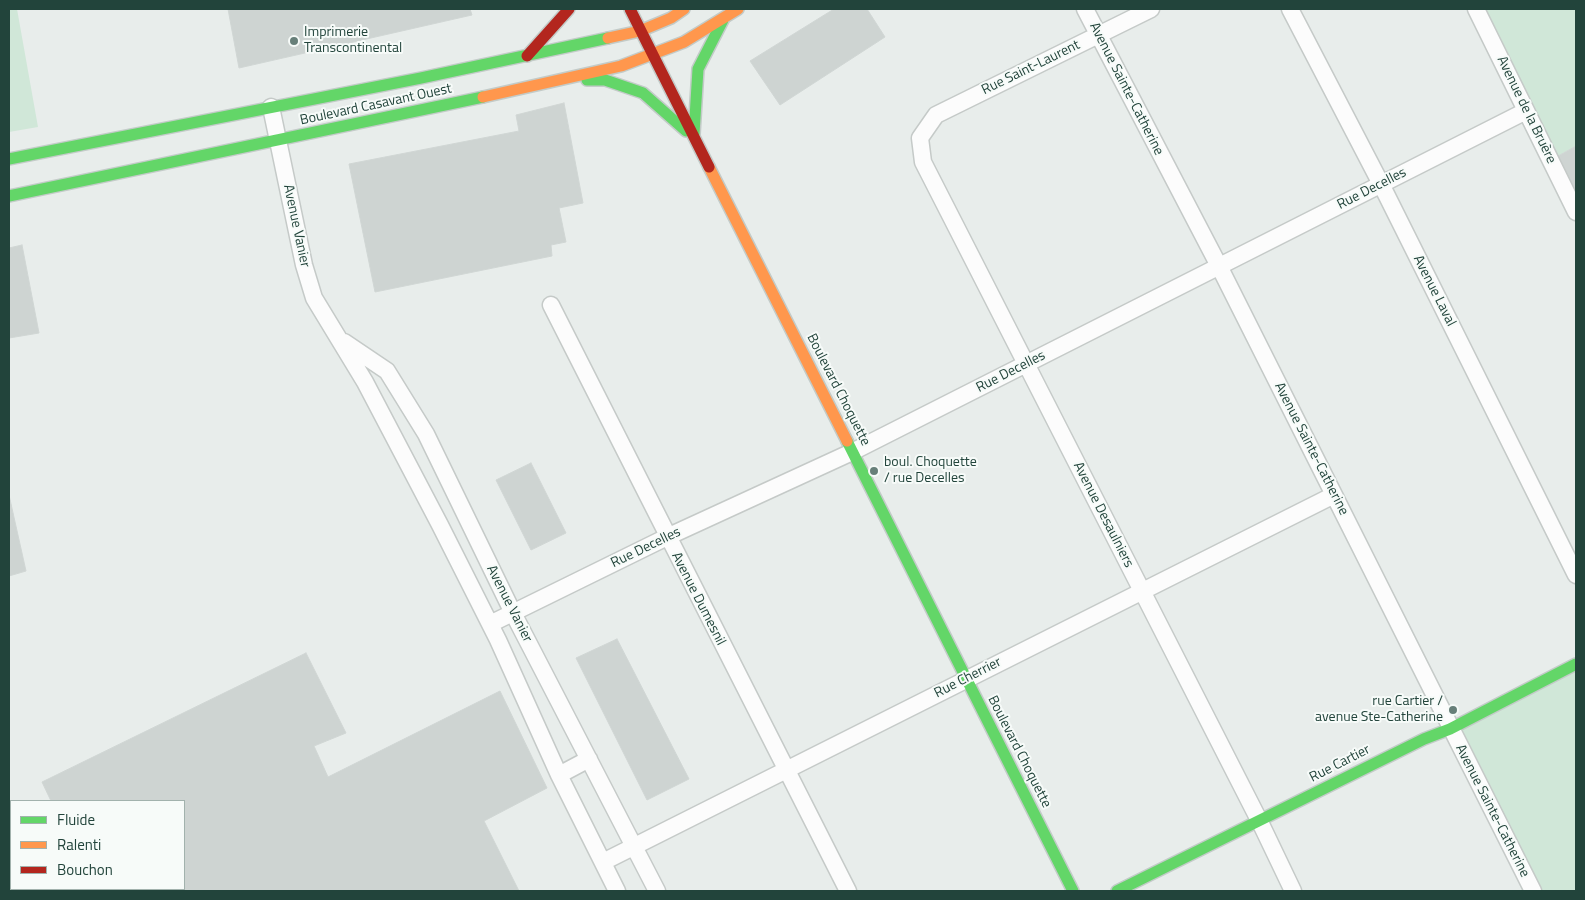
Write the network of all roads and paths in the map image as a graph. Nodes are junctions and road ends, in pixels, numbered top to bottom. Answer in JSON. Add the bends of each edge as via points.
{"nodes":[{"id":1,"x":569,"y":9,"type":"edge"},
{"id":2,"x":630,"y":9,"type":"edge"},
{"id":3,"x":684,"y":9,"type":"edge"},
{"id":4,"x":738,"y":9,"type":"edge"},
{"id":5,"x":1085,"y":9,"type":"edge"},
{"id":6,"x":1151,"y":9,"type":"edge"},
{"id":7,"x":1290,"y":9,"type":"edge"},
{"id":8,"x":1476,"y":9,"type":"edge"},
{"id":9,"x":725,"y":18,"type":"junction"},
{"id":10,"x":640,"y":31,"type":"junction"},
{"id":11,"x":1098,"y":35,"type":"junction"},
{"id":12,"x":652,"y":54,"type":"junction"},
{"id":13,"x":527,"y":56,"type":"junction"},
{"id":14,"x":567,"y":80,"type":"junction"},
{"id":15,"x":271,"y":107,"type":"junction"},
{"id":16,"x":1526,"y":110,"type":"junction"},
{"id":17,"x":694,"y":138,"type":"junction"},
{"id":18,"x":920,"y":138,"type":"joint"},
{"id":19,"x":279,"y":142,"type":"junction"},
{"id":20,"x":9,"y":159,"type":"edge"},
{"id":21,"x":1381,"y":184,"type":"junction"},
{"id":22,"x":9,"y":196,"type":"edge"},
{"id":23,"x":1576,"y":212,"type":"edge"},
{"id":24,"x":1219,"y":266,"type":"junction"},
{"id":25,"x":551,"y":305,"type":"dead end"},
{"id":26,"x":338,"y":338,"type":"junction"},
{"id":27,"x":1026,"y":364,"type":"junction"},
{"id":28,"x":852,"y":452,"type":"junction"},
{"id":29,"x":1334,"y":495,"type":"junction"},
{"id":30,"x":466,"y":516,"type":"junction"},
{"id":31,"x":440,"y":525,"type":"junction"},
{"id":32,"x":667,"y":537,"type":"junction"},
{"id":33,"x":1576,"y":575,"type":"edge"},
{"id":34,"x":1141,"y":591,"type":"junction"},
{"id":35,"x":513,"y":613,"type":"junction"},
{"id":36,"x":490,"y":624,"type":"junction"},
{"id":37,"x":1576,"y":664,"type":"edge"},
{"id":38,"x":966,"y":679,"type":"junction"},
{"id":39,"x":1450,"y":729,"type":"junction"},
{"id":40,"x":589,"y":759,"type":"junction"},
{"id":41,"x":785,"y":770,"type":"junction"},
{"id":42,"x":559,"y":774,"type":"junction"},
{"id":43,"x":1260,"y":822,"type":"junction"},
{"id":44,"x":635,"y":847,"type":"junction"},
{"id":45,"x":603,"y":862,"type":"junction"},
{"id":46,"x":617,"y":891,"type":"edge"},
{"id":47,"x":657,"y":891,"type":"edge"},
{"id":48,"x":848,"y":891,"type":"edge"},
{"id":49,"x":1073,"y":891,"type":"edge"},
{"id":50,"x":1117,"y":891,"type":"edge"},
{"id":51,"x":1292,"y":891,"type":"edge"},
{"id":52,"x":1533,"y":891,"type":"edge"}],
"edges":[{"from":1,"to":13,"type":"main road"},
{"from":2,"to":10,"type":"main road","name":"Boulevard Choquette"},
{"from":3,"to":10,"type":"main road","name":"Boulevard Casavant Ouest"},
{"from":4,"to":9,"type":"main road","name":"Boulevard Casavant Ouest"},
{"from":5,"to":11,"type":"street","name":"Avenue Sainte-Catherine"},
{"from":6,"to":11,"type":"street","name":"Rue Saint-Laurent"},
{"from":7,"to":21,"type":"street","name":"Avenue Laval"},
{"from":8,"to":16,"type":"street","name":"Avenue de la Bruère"},
{"from":9,"to":12,"type":"main road","name":"Boulevard Casavant Ouest","via":[[684,42]]},
{"from":9,"to":17,"type":"main road","via":[[698,69]]},
{"from":10,"to":12,"type":"main road","name":"Boulevard Choquette"},
{"from":10,"to":13,"type":"main road","name":"Boulevard Casavant Ouest"},
{"from":11,"to":18,"type":"street","name":"Rue Saint-Laurent","via":[[936,115]]},
{"from":11,"to":24,"type":"street","name":"Avenue Sainte-Catherine"},
{"from":12,"to":14,"type":"main road","name":"Boulevard Casavant Ouest"},
{"from":12,"to":17,"type":"main road","name":"Boulevard Choquette"},
{"from":13,"to":15,"type":"main road","name":"Boulevard Casavant Ouest"},
{"from":14,"to":17,"type":"main road","via":[[605,80],[643,93]]},
{"from":14,"to":19,"type":"main road","name":"Boulevard Casavant Ouest"},
{"from":15,"to":19,"type":"street","name":"Avenue Vanier"},
{"from":15,"to":20,"type":"main road","name":"Boulevard Casavant Ouest"},
{"from":16,"to":21,"type":"street","name":"Rue Decelles"},
{"from":16,"to":23,"type":"street","name":"Avenue de la Bruère"},
{"from":17,"to":28,"type":"main road","name":"Boulevard Choquette"},
{"from":18,"to":27,"type":"street","name":"Avenue Desaulniers","via":[[923,162]]},
{"from":19,"to":22,"type":"main road","name":"Boulevard Casavant Ouest"},
{"from":19,"to":26,"type":"street","name":"Avenue Vanier","via":[[308,283]]},
{"from":21,"to":24,"type":"street","name":"Rue Decelles"},
{"from":21,"to":33,"type":"street","name":"Avenue Laval"},
{"from":24,"to":27,"type":"street","name":"Rue Decelles"},
{"from":24,"to":29,"type":"street","name":"Avenue Sainte-Catherine"},
{"from":25,"to":32,"type":"street","name":"Avenue Dumesnil"},
{"from":26,"to":30,"type":"street","name":"Avenue Vanier","via":[[387,372],[426,434]]},
{"from":26,"to":31,"type":"street","name":"Avenue Vanier","via":[[365,382]]},
{"from":27,"to":28,"type":"street","name":"Rue Decelles"},
{"from":27,"to":34,"type":"street","name":"Avenue Desaulniers"},
{"from":28,"to":32,"type":"street","name":"Rue Decelles"},
{"from":28,"to":38,"type":"main road","name":"Boulevard Choquette"},
{"from":29,"to":34,"type":"street","name":"Rue Cherrier"},
{"from":29,"to":39,"type":"street","name":"Avenue Sainte-Catherine"},
{"from":30,"to":31,"type":"street"},
{"from":30,"to":35,"type":"street","name":"Avenue Vanier"},
{"from":31,"to":36,"type":"street","name":"Avenue Vanier"},
{"from":32,"to":35,"type":"street","name":"Rue Decelles"},
{"from":32,"to":41,"type":"street","name":"Avenue Dumesnil"},
{"from":34,"to":38,"type":"street","name":"Rue Cherrier"},
{"from":34,"to":43,"type":"street","name":"Avenue Desaulniers"},
{"from":35,"to":36,"type":"street","name":"Rue Decelles"},
{"from":35,"to":40,"type":"street","name":"Avenue Vanier"},
{"from":36,"to":42,"type":"street","name":"Avenue Vanier"},
{"from":37,"to":39,"type":"main road","name":"Rue Cartier"},
{"from":38,"to":41,"type":"street","name":"Rue Cherrier"},
{"from":38,"to":49,"type":"main road","name":"Boulevard Choquette"},
{"from":39,"to":43,"type":"main road","name":"Rue Cartier"},
{"from":39,"to":52,"type":"street","name":"Avenue Sainte-Catherine"},
{"from":40,"to":42,"type":"street"},
{"from":40,"to":44,"type":"street","name":"Avenue Vanier"},
{"from":41,"to":44,"type":"street","name":"Rue Cherrier"},
{"from":41,"to":48,"type":"street","name":"Avenue Dumesnil"},
{"from":42,"to":45,"type":"street","name":"Avenue Vanier"},
{"from":43,"to":50,"type":"main road","name":"Rue Cartier"},
{"from":43,"to":51,"type":"street","name":"Avenue Desaulniers"},
{"from":44,"to":45,"type":"street","name":"Rue Cherrier"},
{"from":44,"to":47,"type":"street","name":"Avenue Vanier"},
{"from":45,"to":46,"type":"street","name":"Avenue Vanier"}]}
